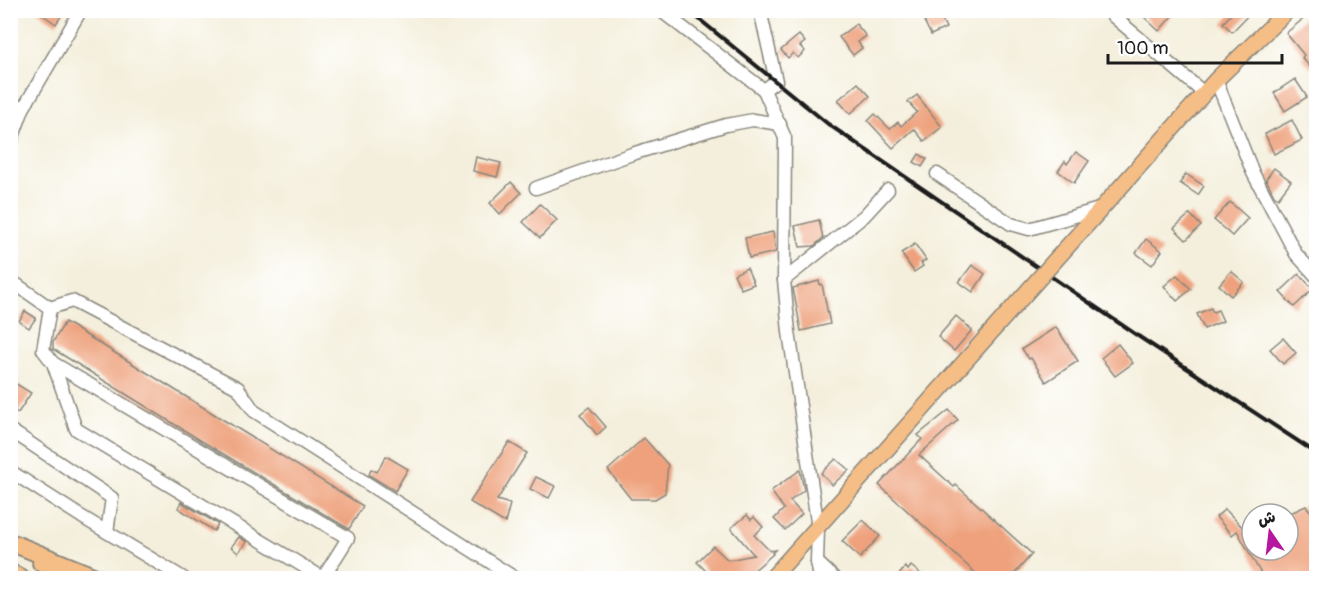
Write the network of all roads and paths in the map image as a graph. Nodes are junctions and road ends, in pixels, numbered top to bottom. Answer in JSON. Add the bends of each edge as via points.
{"nodes":[{"id":1,"x":81,"y":10,"type":"edge"},
{"id":2,"x":660,"y":10,"type":"edge"},
{"id":3,"x":760,"y":10,"type":"edge"},
{"id":4,"x":1109,"y":10,"type":"edge"},
{"id":5,"x":1288,"y":10,"type":"edge"},
{"id":6,"x":1216,"y":80,"type":"junction"},
{"id":7,"x":764,"y":90,"type":"junction"},
{"id":8,"x":1204,"y":93,"type":"junction"},
{"id":9,"x":780,"y":124,"type":"junction"},
{"id":10,"x":10,"y":145,"type":"edge"},
{"id":11,"x":937,"y":174,"type":"dead end"},
{"id":12,"x":536,"y":188,"type":"dead end"},
{"id":13,"x":888,"y":190,"type":"dead end"},
{"id":14,"x":1103,"y":208,"type":"junction"},
{"id":15,"x":1317,"y":276,"type":"edge"},
{"id":16,"x":10,"y":280,"type":"edge"},
{"id":17,"x":784,"y":280,"type":"junction"},
{"id":18,"x":50,"y":308,"type":"junction"},
{"id":19,"x":53,"y":363,"type":"junction"},
{"id":20,"x":10,"y":430,"type":"edge"},
{"id":21,"x":10,"y":471,"type":"edge"},
{"id":22,"x":818,"y":528,"type":"junction"},
{"id":23,"x":107,"y":532,"type":"junction"},
{"id":24,"x":10,"y":543,"type":"edge"},
{"id":25,"x":817,"y":562,"type":"junction"},
{"id":26,"x":11,"y":572,"type":"edge"},
{"id":27,"x":20,"y":579,"type":"edge"},
{"id":28,"x":65,"y":579,"type":"edge"},
{"id":29,"x":98,"y":579,"type":"edge"},
{"id":30,"x":183,"y":579,"type":"edge"},
{"id":31,"x":323,"y":579,"type":"edge"},
{"id":32,"x":515,"y":579,"type":"edge"},
{"id":33,"x":772,"y":579,"type":"edge"},
{"id":34,"x":820,"y":579,"type":"edge"},
{"id":35,"x":834,"y":579,"type":"edge"}],
"edges":[{"from":1,"to":10,"type":"street","via":[[23,110]]},
{"from":2,"to":7,"type":"street"},
{"from":3,"to":7,"type":"street","via":[[776,81]]},
{"from":4,"to":8,"type":"street"},
{"from":5,"to":6,"type":"main road"},
{"from":6,"to":8,"type":"main road"},
{"from":6,"to":15,"type":"street","via":[[1253,173],[1296,254]]},
{"from":7,"to":9,"type":"street"},
{"from":8,"to":14,"type":"main road"},
{"from":9,"to":12,"type":"street","via":[[753,120],[726,125]]},
{"from":9,"to":17,"type":"street","via":[[785,138]]},
{"from":11,"to":14,"type":"street","via":[[1011,224],[1029,229]]},
{"from":13,"to":17,"type":"street","via":[[864,216]]},
{"from":14,"to":22,"type":"main road","bridge":true},
{"from":16,"to":18,"type":"street"},
{"from":17,"to":22,"type":"street"},
{"from":18,"to":19,"type":"street","via":[[43,350]]},
{"from":18,"to":32,"type":"street","via":[[72,302],[238,388],[254,411]]},
{"from":19,"to":31,"type":"street","via":[[76,429]]},
{"from":19,"to":31,"type":"street","via":[[348,538]]},
{"from":20,"to":23,"type":"street","via":[[112,498]]},
{"from":21,"to":23,"type":"street"},
{"from":22,"to":25,"type":"street"},
{"from":22,"to":33,"type":"main road"},
{"from":23,"to":30,"type":"street"},
{"from":24,"to":28,"type":"highway"},
{"from":24,"to":29,"type":"highway"},
{"from":25,"to":34,"type":"street"},
{"from":25,"to":35,"type":"street"},
{"from":26,"to":27,"type":"highway"}]}
